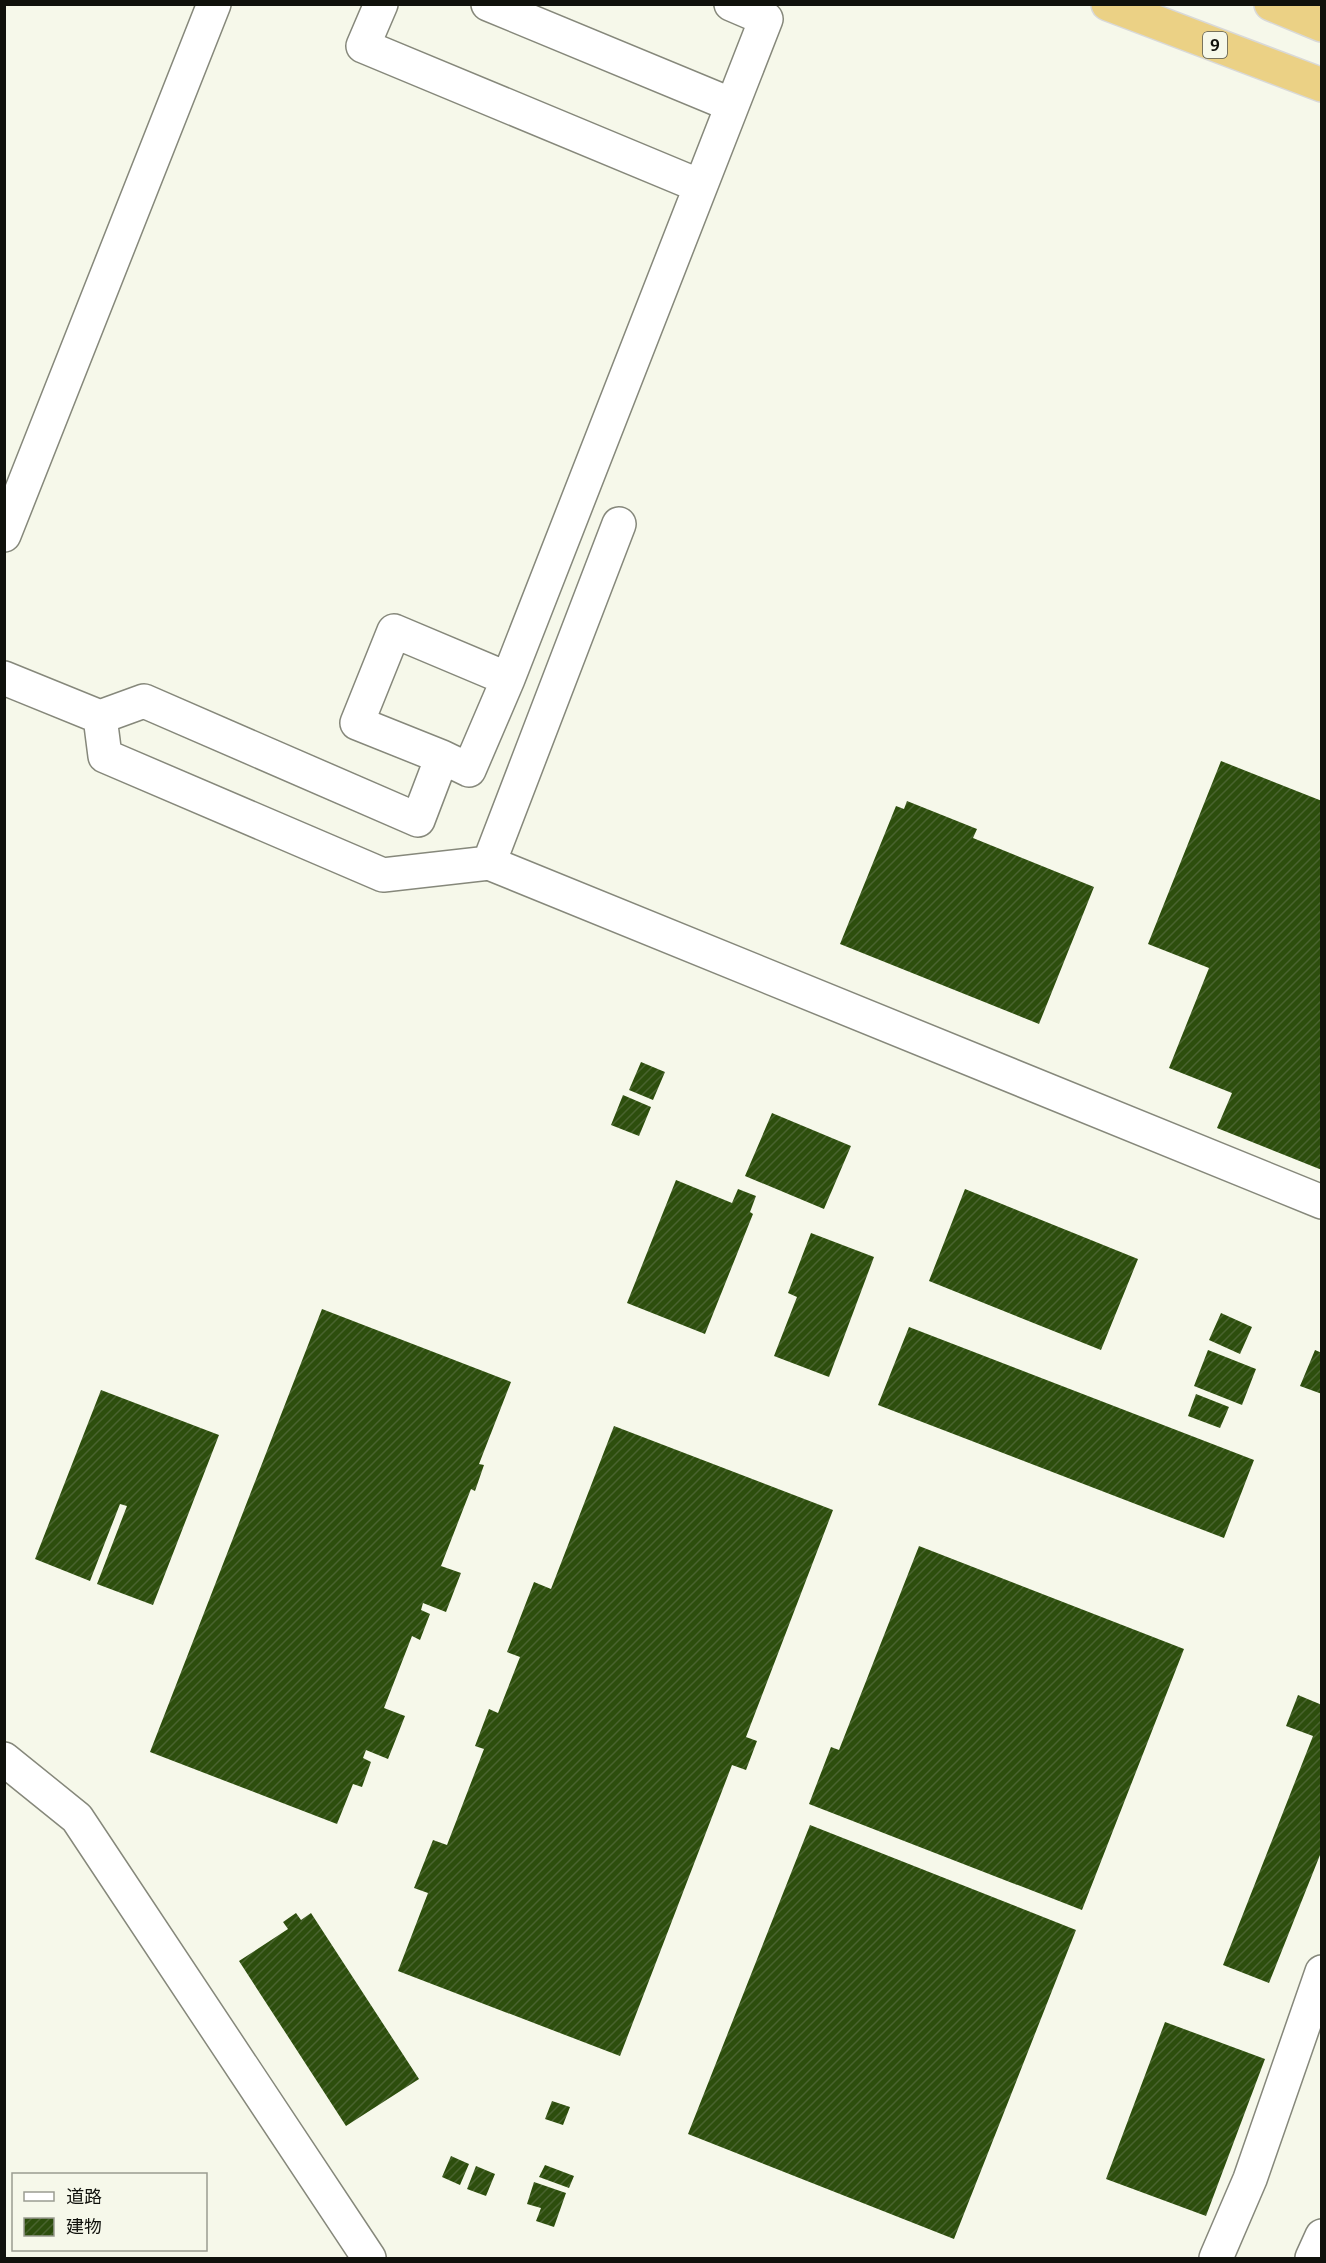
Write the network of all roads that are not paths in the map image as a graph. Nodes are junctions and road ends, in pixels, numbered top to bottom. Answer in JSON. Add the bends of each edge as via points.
{"nodes":[{"id":1,"x":213,"y":4,"type":"edge"},
{"id":2,"x":381,"y":4,"type":"edge"},
{"id":3,"x":488,"y":4,"type":"edge"},
{"id":4,"x":730,"y":4,"type":"edge"},
{"id":5,"x":1108,"y":4,"type":"edge"},
{"id":6,"x":1271,"y":4,"type":"edge"},
{"id":7,"x":1322,"y":25,"type":"edge"},
{"id":8,"x":1322,"y":85,"type":"edge"},
{"id":9,"x":732,"y":105,"type":"junction"},
{"id":10,"x":700,"y":186,"type":"junction"},
{"id":11,"x":619,"y":524,"type":"dead end"},
{"id":12,"x":4,"y":535,"type":"edge"},
{"id":13,"x":4,"y":678,"type":"edge"},
{"id":14,"x":507,"y":679,"type":"junction"},
{"id":15,"x":100,"y":717,"type":"junction"},
{"id":16,"x":442,"y":757,"type":"junction"},
{"id":17,"x":489,"y":863,"type":"junction"},
{"id":18,"x":1322,"y":1202,"type":"edge"},
{"id":19,"x":4,"y":1759,"type":"edge"},
{"id":20,"x":1322,"y":1972,"type":"edge"},
{"id":21,"x":1322,"y":2236,"type":"edge"},
{"id":22,"x":369,"y":2259,"type":"edge"},
{"id":23,"x":1216,"y":2259,"type":"edge"},
{"id":24,"x":1312,"y":2259,"type":"edge"}],
"edges":[{"from":1,"to":12,"type":"street"},
{"from":2,"to":10,"type":"street","via":[[363,46]]},
{"from":3,"to":9,"type":"street"},
{"from":4,"to":9,"type":"street","via":[[766,19]]},
{"from":5,"to":8,"type":"highway","number":"9"},
{"from":6,"to":7,"type":"highway"},
{"from":9,"to":10,"type":"street"},
{"from":10,"to":14,"type":"street"},
{"from":11,"to":17,"type":"street"},
{"from":13,"to":15,"type":"street"},
{"from":14,"to":16,"type":"street","via":[[469,770]]},
{"from":14,"to":16,"type":"street","via":[[394,631],[357,723]]},
{"from":15,"to":16,"type":"street","via":[[144,701],[418,820]]},
{"from":15,"to":17,"type":"street","via":[[105,756],[383,875]]},
{"from":17,"to":18,"type":"street"},
{"from":19,"to":22,"type":"street","via":[[77,1818]]},
{"from":20,"to":23,"type":"street","via":[[1250,2179]]},
{"from":21,"to":24,"type":"street"}]}
